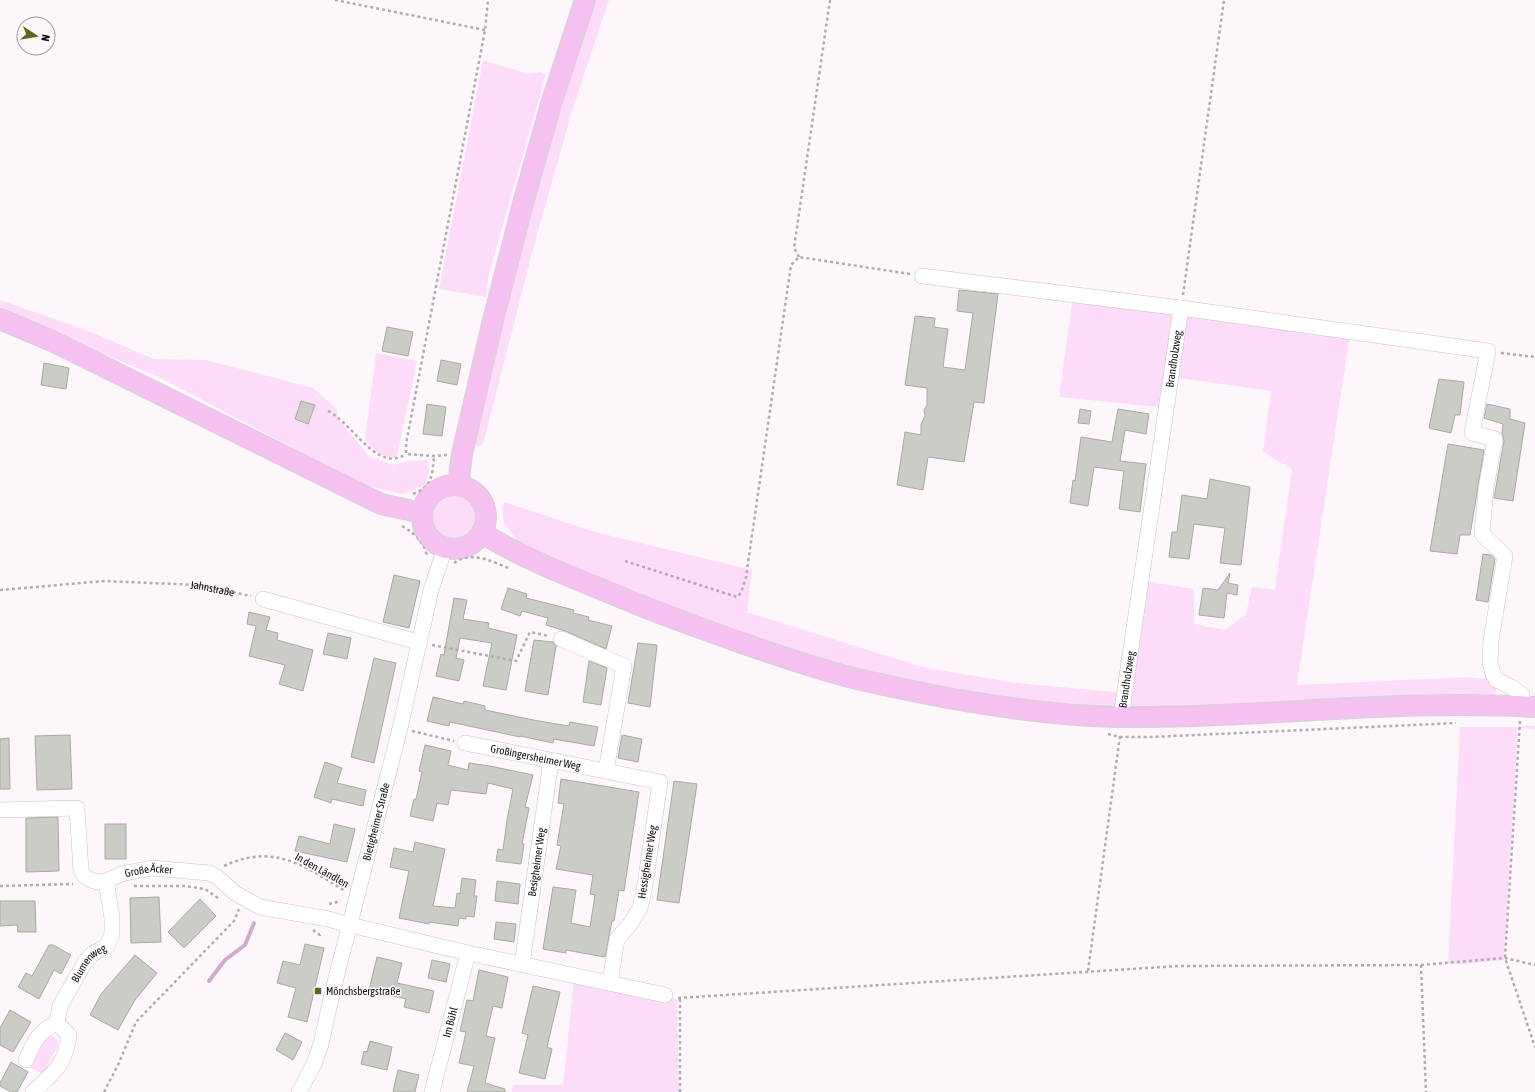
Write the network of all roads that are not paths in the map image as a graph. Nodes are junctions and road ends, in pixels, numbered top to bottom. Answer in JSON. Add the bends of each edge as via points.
{"nodes":[{"id":1,"x":585,"y":0,"type":"edge"},
{"id":2,"x":922,"y":276,"type":"road end"},
{"id":3,"x":1181,"y":308,"type":"junction"},
{"id":4,"x":0,"y":319,"type":"edge"},
{"id":5,"x":458,"y":485,"type":"junction"},
{"id":6,"x":407,"y":518,"type":"junction"},
{"id":7,"x":482,"y":533,"type":"junction"},
{"id":8,"x":442,"y":556,"type":"junction"},
{"id":9,"x":263,"y":599,"type":"road end"},
{"id":10,"x":561,"y":639,"type":"road end"},
{"id":11,"x":418,"y":642,"type":"junction"},
{"id":12,"x":1523,"y":716,"type":"edge"},
{"id":13,"x":1121,"y":717,"type":"junction"},
{"id":14,"x":465,"y":743,"type":"road end"},
{"id":15,"x":551,"y":761,"type":"junction"},
{"id":16,"x":606,"y":771,"type":"junction"},
{"id":17,"x":660,"y":782,"type":"joint"},
{"id":18,"x":0,"y":810,"type":"edge"},
{"id":19,"x":106,"y":881,"type":"junction"},
{"id":20,"x":350,"y":925,"type":"junction"},
{"id":21,"x":468,"y":953,"type":"junction"},
{"id":22,"x":522,"y":964,"type":"junction"},
{"id":23,"x":610,"y":982,"type":"junction"},
{"id":24,"x":665,"y":995,"type":"dead end"},
{"id":25,"x":57,"y":1023,"type":"junction"},
{"id":26,"x":26,"y":1060,"type":"dead end"},
{"id":27,"x":33,"y":1092,"type":"edge"},
{"id":28,"x":299,"y":1092,"type":"edge"},
{"id":29,"x":432,"y":1092,"type":"edge"}],
"edges":[{"from":1,"to":5,"type":"main road","via":[[551,104],[513,242],[462,454]]},
{"from":2,"to":3,"type":"street"},
{"from":3,"to":12,"type":"street","via":[[1488,351],[1472,433],[1495,439],[1486,488],[1482,534],[1505,556],[1491,640],[1490,662],[1497,680],[1522,695]]},
{"from":3,"to":13,"type":"street","name":"Brandholzweg"},
{"from":4,"to":6,"type":"main road","via":[[52,341]]},
{"from":5,"to":6,"type":"main road","via":[[446,486],[434,492]]},
{"from":5,"to":7,"type":"main road","via":[[474,492],[482,500],[486,522]]},
{"from":6,"to":8,"type":"main road","via":[[424,528]]},
{"from":7,"to":8,"type":"main road","via":[[475,542]]},
{"from":7,"to":13,"type":"main road","via":[[506,548],[551,569],[659,613],[819,668],[922,693],[1013,709]]},
{"from":8,"to":11,"type":"street","name":"Bietigheimer Straße"},
{"from":9,"to":11,"type":"street"},
{"from":10,"to":16,"type":"street","via":[[624,666]]},
{"from":11,"to":20,"type":"street","name":"Bietigheimer Straße","via":[[400,728]]},
{"from":12,"to":13,"type":"main road","via":[[1453,705]]},
{"from":14,"to":15,"type":"street","name":"Großingersheimer Weg"},
{"from":15,"to":16,"type":"street","name":"Großingersheimer Weg"},
{"from":15,"to":22,"type":"street","name":"Besigheimer Weg"},
{"from":16,"to":17,"type":"street","name":"Großingersheimer Weg"},
{"from":17,"to":23,"type":"street","name":"Hessigheimer Weg","via":[[640,908],[617,938]]},
{"from":18,"to":19,"type":"street","via":[[77,808],[82,871],[84,876],[91,880]]},
{"from":19,"to":20,"type":"street","name":"Große Äcker","via":[[121,874],[152,868],[209,873],[236,893],[241,904]]},
{"from":19,"to":25,"type":"street","name":"Blumenweg","via":[[112,934],[107,946],[92,954],[85,962],[60,1006]]},
{"from":20,"to":21,"type":"street"},
{"from":20,"to":28,"type":"street","name":"Bietigheimer Straße","via":[[321,1044]]},
{"from":21,"to":22,"type":"street"},
{"from":21,"to":29,"type":"street","name":"Im Bühl"},
{"from":22,"to":23,"type":"street"},
{"from":23,"to":24,"type":"street"},
{"from":25,"to":26,"type":"street","via":[[38,1036]]},
{"from":25,"to":27,"type":"street","via":[[69,1035],[67,1050],[58,1069]]}]}
